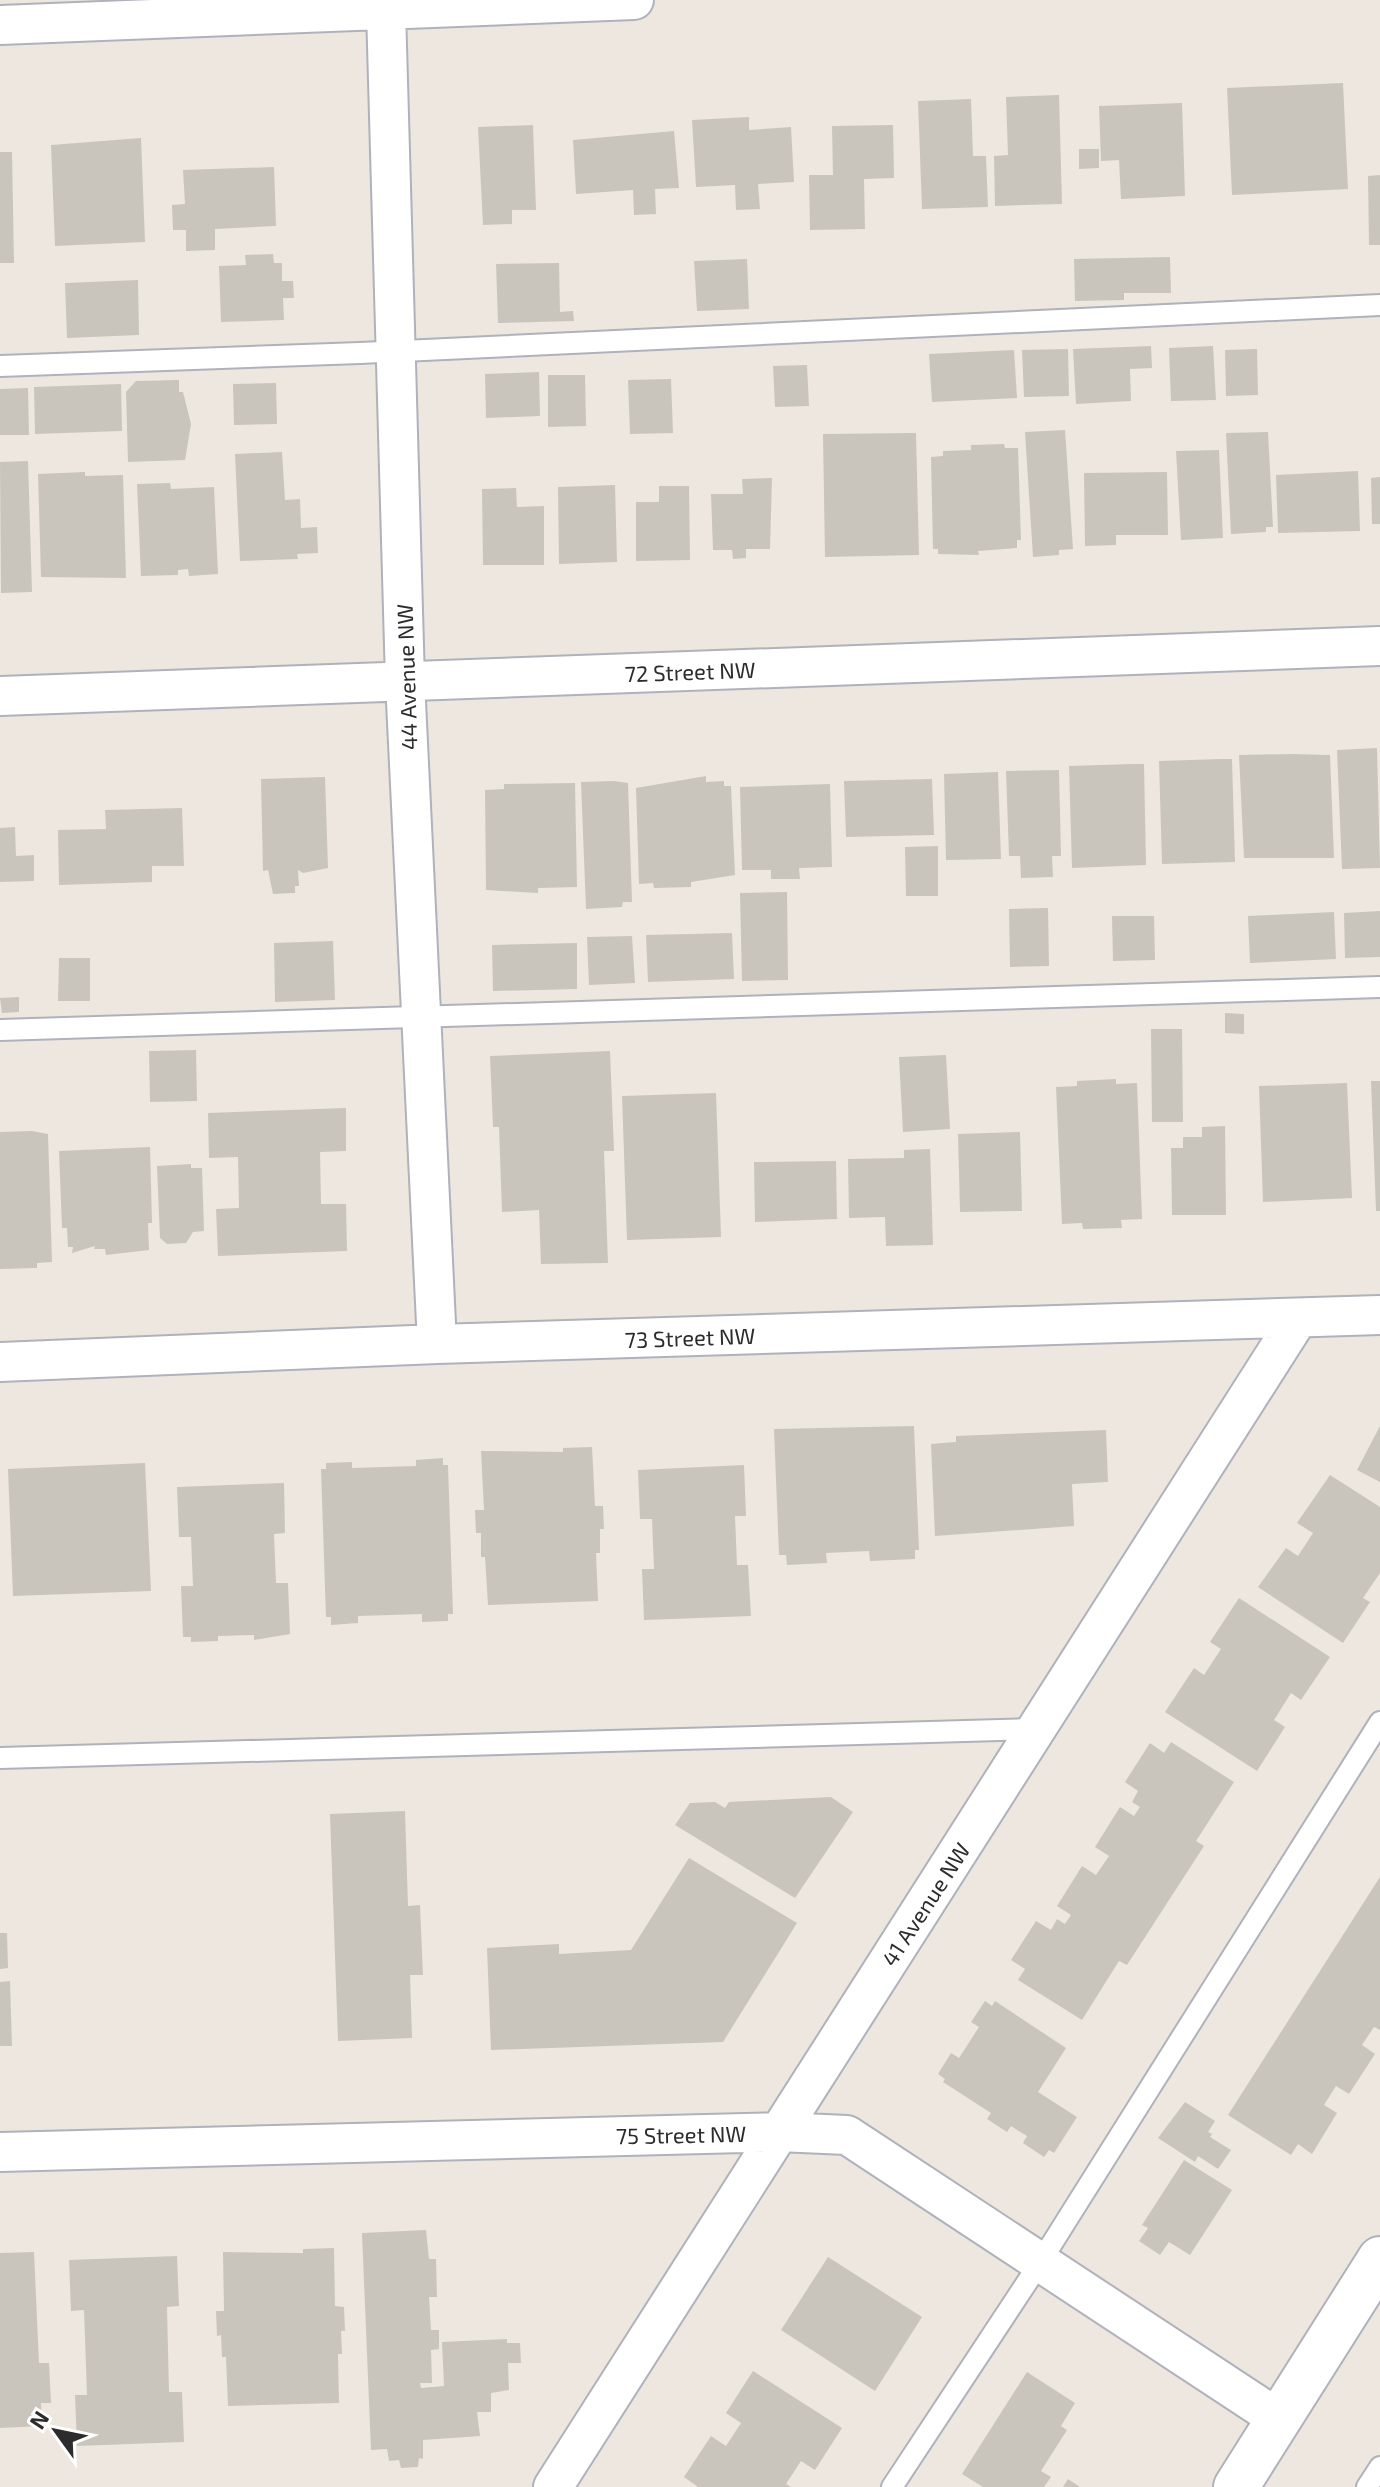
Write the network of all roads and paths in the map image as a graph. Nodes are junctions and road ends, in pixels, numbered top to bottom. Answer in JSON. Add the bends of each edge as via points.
{"nodes":[{"id":1,"x":634,"y":0,"type":"edge"},
{"id":2,"x":310,"y":6,"type":"edge"},
{"id":3,"x":386,"y":10,"type":"junction"},
{"id":4,"x":0,"y":25,"type":"edge"},
{"id":5,"x":1380,"y":305,"type":"edge"},
{"id":6,"x":397,"y":350,"type":"junction"},
{"id":7,"x":0,"y":366,"type":"edge"},
{"id":8,"x":1380,"y":646,"type":"edge"},
{"id":9,"x":405,"y":681,"type":"junction"},
{"id":10,"x":0,"y":696,"type":"edge"},
{"id":11,"x":1380,"y":987,"type":"edge"},
{"id":12,"x":422,"y":1014,"type":"junction"},
{"id":13,"x":0,"y":1030,"type":"edge"},
{"id":14,"x":1380,"y":1315,"type":"edge"},
{"id":15,"x":1297,"y":1320,"type":"junction"},
{"id":16,"x":437,"y":1344,"type":"junction"},
{"id":17,"x":0,"y":1362,"type":"edge"},
{"id":18,"x":1380,"y":1722,"type":"edge"},
{"id":19,"x":1037,"y":1729,"type":"junction"},
{"id":20,"x":0,"y":1758,"type":"edge"},
{"id":21,"x":779,"y":2132,"type":"junction"},
{"id":22,"x":0,"y":2152,"type":"edge"},
{"id":23,"x":1380,"y":2259,"type":"edge"},
{"id":24,"x":1041,"y":2261,"type":"junction"},
{"id":25,"x":1277,"y":2418,"type":"junction"},
{"id":26,"x":1380,"y":2467,"type":"edge"},
{"id":27,"x":553,"y":2487,"type":"edge"},
{"id":28,"x":892,"y":2487,"type":"edge"},
{"id":29,"x":1236,"y":2487,"type":"edge"},
{"id":30,"x":1367,"y":2487,"type":"edge"}],
"edges":[{"from":1,"to":3,"type":"street"},
{"from":2,"to":3,"type":"street"},
{"from":2,"to":4,"type":"street"},
{"from":3,"to":6,"type":"street","name":"44 Avenue NW"},
{"from":5,"to":6,"type":"lane"},
{"from":6,"to":7,"type":"lane"},
{"from":6,"to":9,"type":"street","name":"44 Avenue NW"},
{"from":8,"to":9,"type":"street","name":"72 Street NW"},
{"from":9,"to":10,"type":"street","name":"72 Street NW"},
{"from":9,"to":12,"type":"street","name":"44 Avenue NW"},
{"from":11,"to":12,"type":"lane"},
{"from":12,"to":13,"type":"lane"},
{"from":12,"to":16,"type":"street","name":"44 Avenue NW"},
{"from":14,"to":15,"type":"street","name":"73 Street NW"},
{"from":15,"to":16,"type":"street","name":"73 Street NW"},
{"from":15,"to":19,"type":"street","name":"41 Avenue NW"},
{"from":16,"to":17,"type":"street","name":"73 Street NW"},
{"from":18,"to":24,"type":"lane"},
{"from":19,"to":20,"type":"lane"},
{"from":19,"to":21,"type":"street","name":"41 Avenue NW"},
{"from":21,"to":22,"type":"street","name":"75 Street NW"},
{"from":21,"to":24,"type":"street","name":"75 Street NW","via":[[847,2135]]},
{"from":21,"to":27,"type":"street","name":"41 Avenue NW"},
{"from":23,"to":25,"type":"street"},
{"from":24,"to":25,"type":"street","name":"75 Street NW"},
{"from":24,"to":28,"type":"lane"},
{"from":25,"to":29,"type":"street"},
{"from":26,"to":30,"type":"lane"}]}
